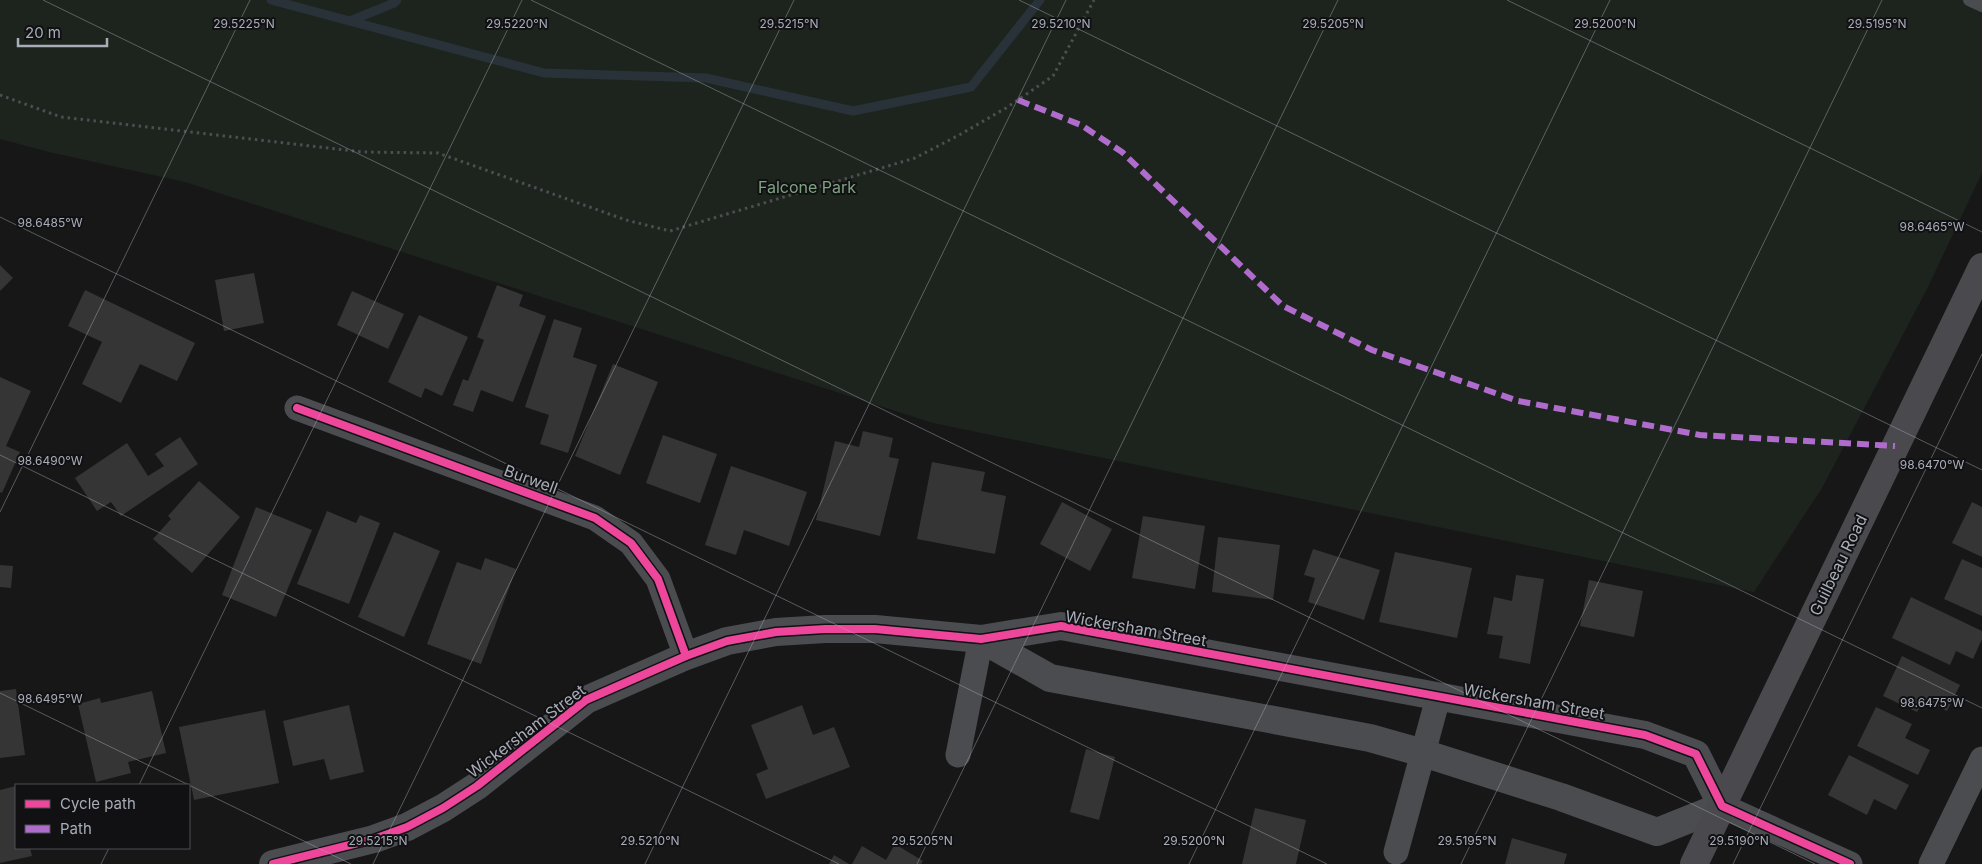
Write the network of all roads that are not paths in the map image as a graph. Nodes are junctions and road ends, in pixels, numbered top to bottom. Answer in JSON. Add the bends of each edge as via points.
{"nodes":[{"id":1,"x":1969,"y":0,"type":"edge"},
{"id":2,"x":1982,"y":6,"type":"edge"},
{"id":3,"x":1982,"y":267,"type":"edge"},
{"id":4,"x":297,"y":408,"type":"dead end"},
{"id":5,"x":981,"y":639,"type":"junction"},
{"id":6,"x":686,"y":656,"type":"junction"},
{"id":7,"x":1438,"y":698,"type":"junction"},
{"id":8,"x":1423,"y":753,"type":"junction"},
{"id":9,"x":958,"y":755,"type":"dead end"},
{"id":10,"x":1982,"y":759,"type":"edge"},
{"id":11,"x":1722,"y":806,"type":"junction"},
{"id":12,"x":1396,"y":852,"type":"dead end"},
{"id":13,"x":273,"y":864,"type":"edge"},
{"id":14,"x":1694,"y":864,"type":"edge"},
{"id":15,"x":1850,"y":864,"type":"edge"},
{"id":16,"x":1931,"y":864,"type":"edge"}],
"edges":[{"from":1,"to":2,"type":"lane"},
{"from":3,"to":11,"type":"main road","name":"Guilbeau Road"},
{"from":4,"to":6,"type":"street","name":"Burwell","via":[[595,518],[631,543],[658,579]]},
{"from":5,"to":6,"type":"street","name":"Wickersham Street","via":[[875,629],[825,629],[776,632],[727,641]]},
{"from":5,"to":7,"type":"street","name":"Wickersham Street","via":[[1061,626]]},
{"from":5,"to":8,"type":"street","name":"Wickersham Street","via":[[1050,678],[1370,738]]},
{"from":5,"to":9,"type":"street"},
{"from":6,"to":13,"type":"street","name":"Wickersham Street","via":[[586,700],[477,786],[408,827],[374,839]]},
{"from":7,"to":8,"type":"street","name":"Wickersham Street"},
{"from":7,"to":11,"type":"street","name":"Wickersham Street","via":[[1654,738],[1696,754]]},
{"from":8,"to":11,"type":"street","name":"Wickersham Street","via":[[1657,832]]},
{"from":8,"to":12,"type":"street","name":"Wickersham Street"},
{"from":10,"to":16,"type":"street"},
{"from":11,"to":14,"type":"main road","name":"Guilbeau Road"},
{"from":11,"to":15,"type":"street"}]}
